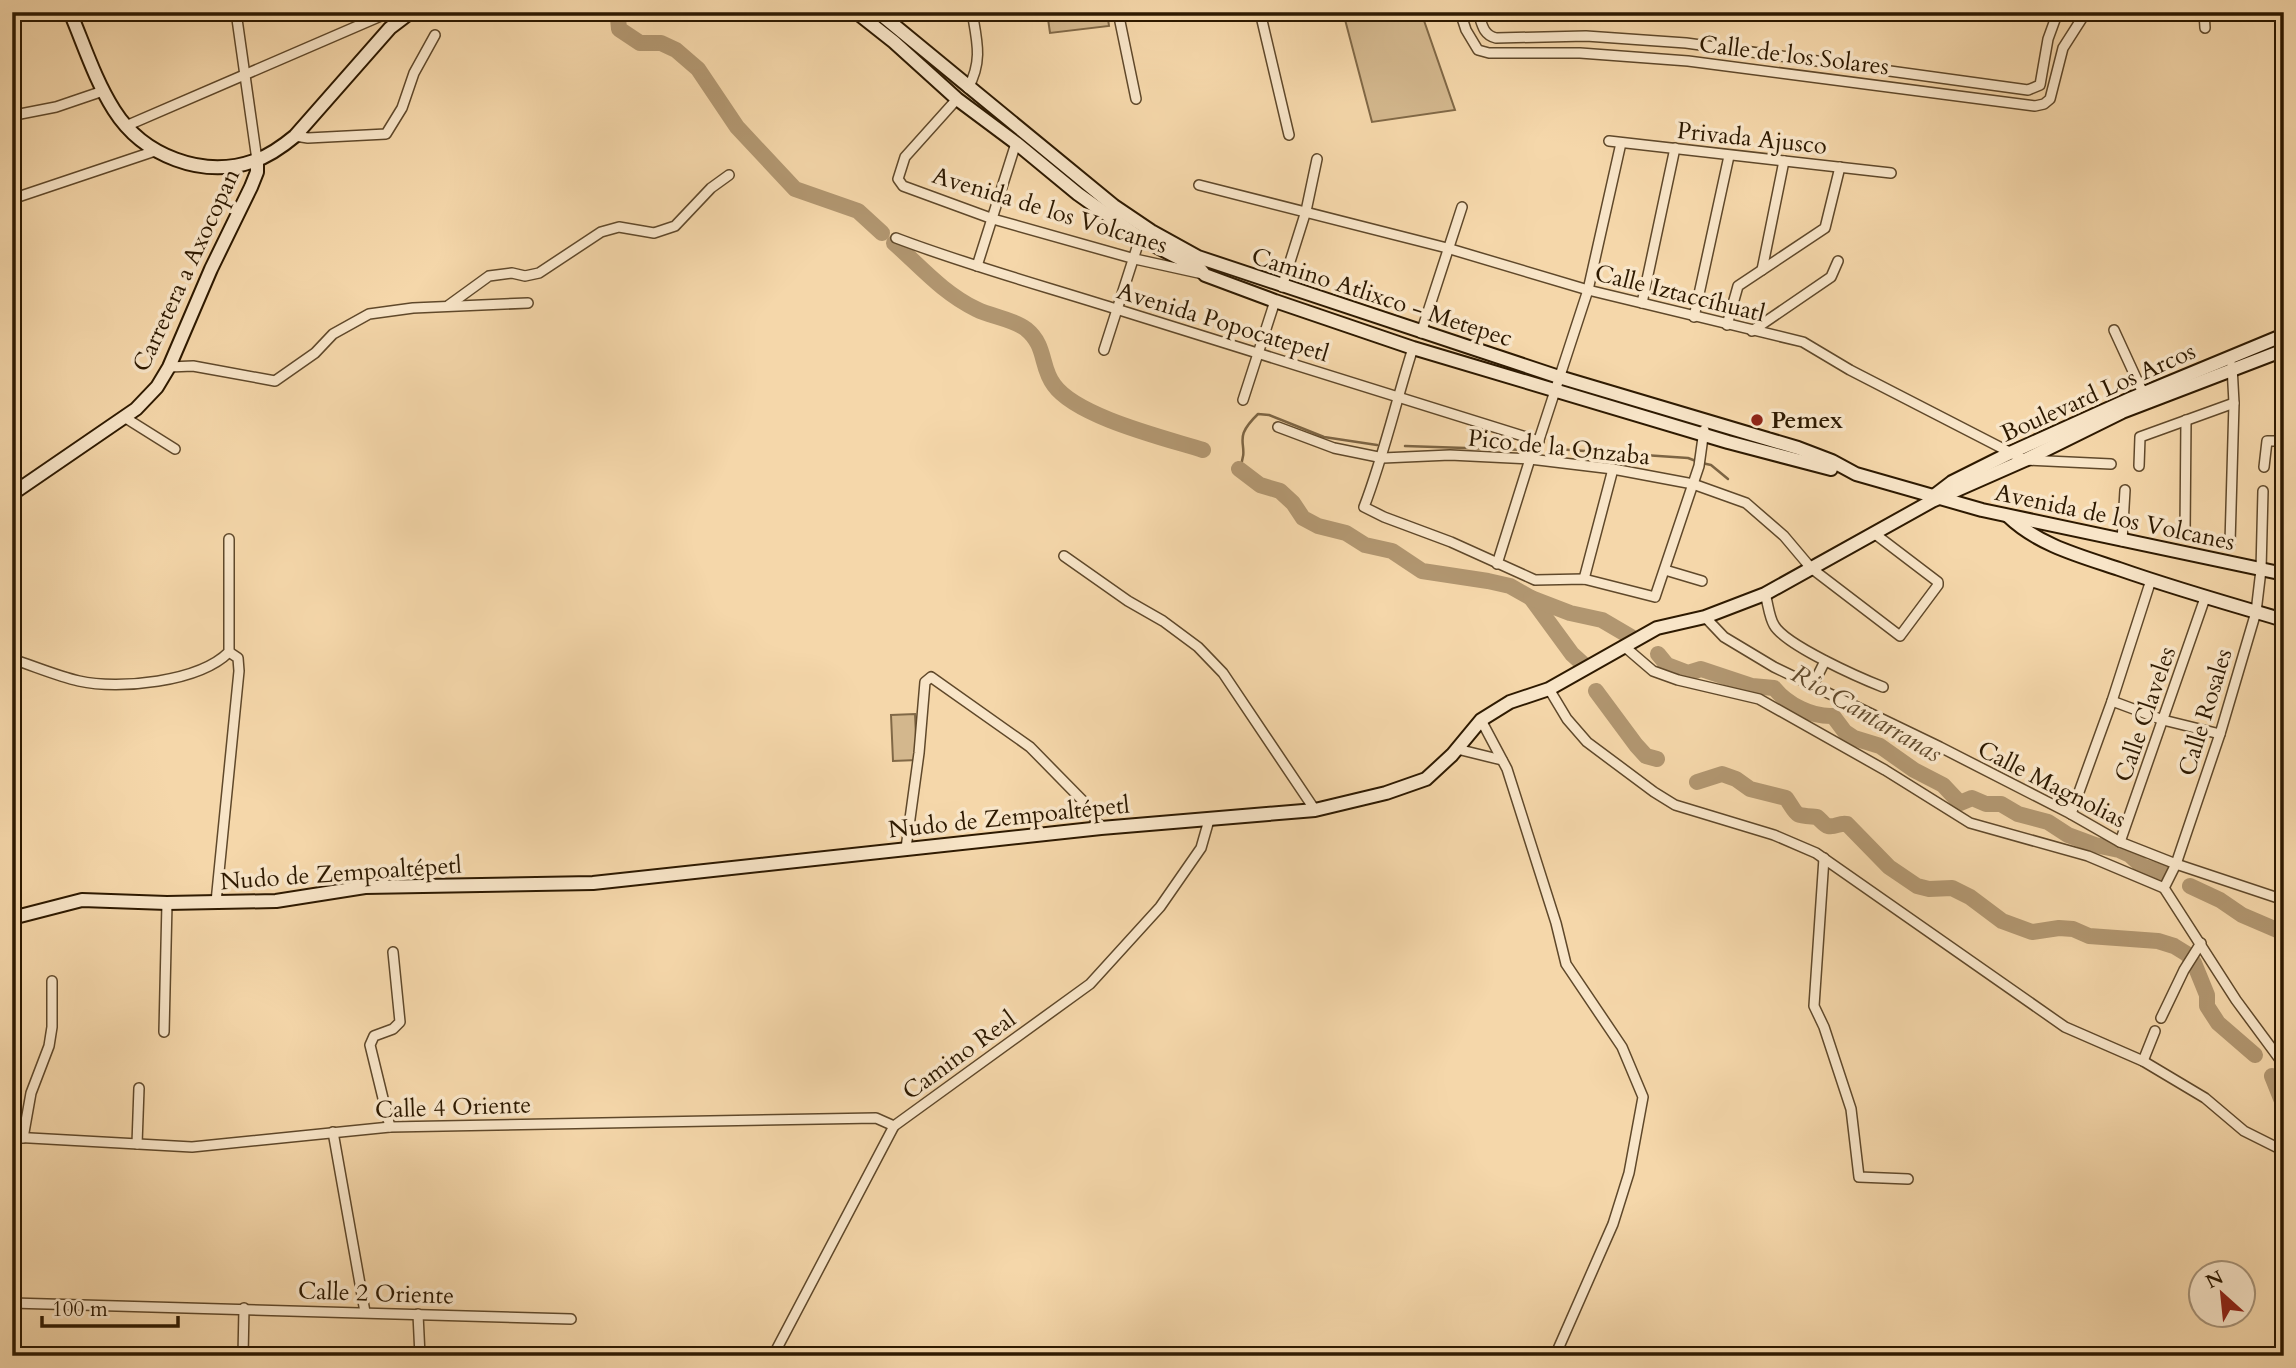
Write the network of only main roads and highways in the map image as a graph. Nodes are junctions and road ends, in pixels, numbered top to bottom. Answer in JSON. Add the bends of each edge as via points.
{"nodes":[{"id":1,"x":70,"y":12,"type":"edge"},
{"id":2,"x":856,"y":12,"type":"edge"},
{"id":3,"x":878,"y":12,"type":"edge"},
{"id":4,"x":400,"y":13,"type":"edge"},
{"id":5,"x":257,"y":160,"type":"junction"},
{"id":6,"x":2284,"y":335,"type":"edge"},
{"id":7,"x":2281,"y":352,"type":"edge"},
{"id":8,"x":2229,"y":367,"type":"junction"},
{"id":9,"x":1557,"y":384,"type":"junction"},
{"id":10,"x":12,"y":494,"type":"edge"},
{"id":11,"x":1935,"y":498,"type":"junction"},
{"id":12,"x":2008,"y":516,"type":"junction"},
{"id":13,"x":2284,"y":574,"type":"edge"},
{"id":14,"x":2284,"y":620,"type":"edge"},
{"id":15,"x":12,"y":918,"type":"edge"}],
"edges":[{"from":1,"to":5,"type":"main road","via":[[103,91],[126,126],[155,150],[207,167]]},
{"from":2,"to":9,"type":"main road","via":[[955,101],[1016,142],[1078,194],[1140,238],[1205,275],[1413,348]]},
{"from":3,"to":9,"type":"main road","name":"Camino Atlixco - Metepec","via":[[1114,206],[1198,257]]},
{"from":4,"to":5,"type":"main road","via":[[295,136]]},
{"from":5,"to":10,"type":"main road","name":"Carretera a Axocopan","via":[[251,187],[157,387],[136,409]]},
{"from":6,"to":8,"type":"main road","name":"Boulevard Los Arcos"},
{"from":7,"to":8,"type":"main road","name":"Boulevard Los Arcos"},
{"from":8,"to":11,"type":"main road","name":"Boulevard Los Arcos"},
{"from":8,"to":11,"type":"main road","name":"Boulevard Los Arcos","via":[[2143,393],[1952,482]]},
{"from":9,"to":11,"type":"main road"},
{"from":11,"to":12,"type":"main road","name":"Avenida de los Volcanes"},
{"from":11,"to":15,"type":"main road","name":"Nudo de Zempoaltépetl","via":[[1765,594],[1705,617],[1657,628],[1549,689],[1510,702],[1481,720],[1426,779],[1315,810],[1101,828],[593,883],[365,887],[276,901],[82,900]]},
{"from":12,"to":13,"type":"main road","name":"Avenida de los Volcanes"},
{"from":12,"to":14,"type":"main road","via":[[2022,529],[2063,550]]}]}
